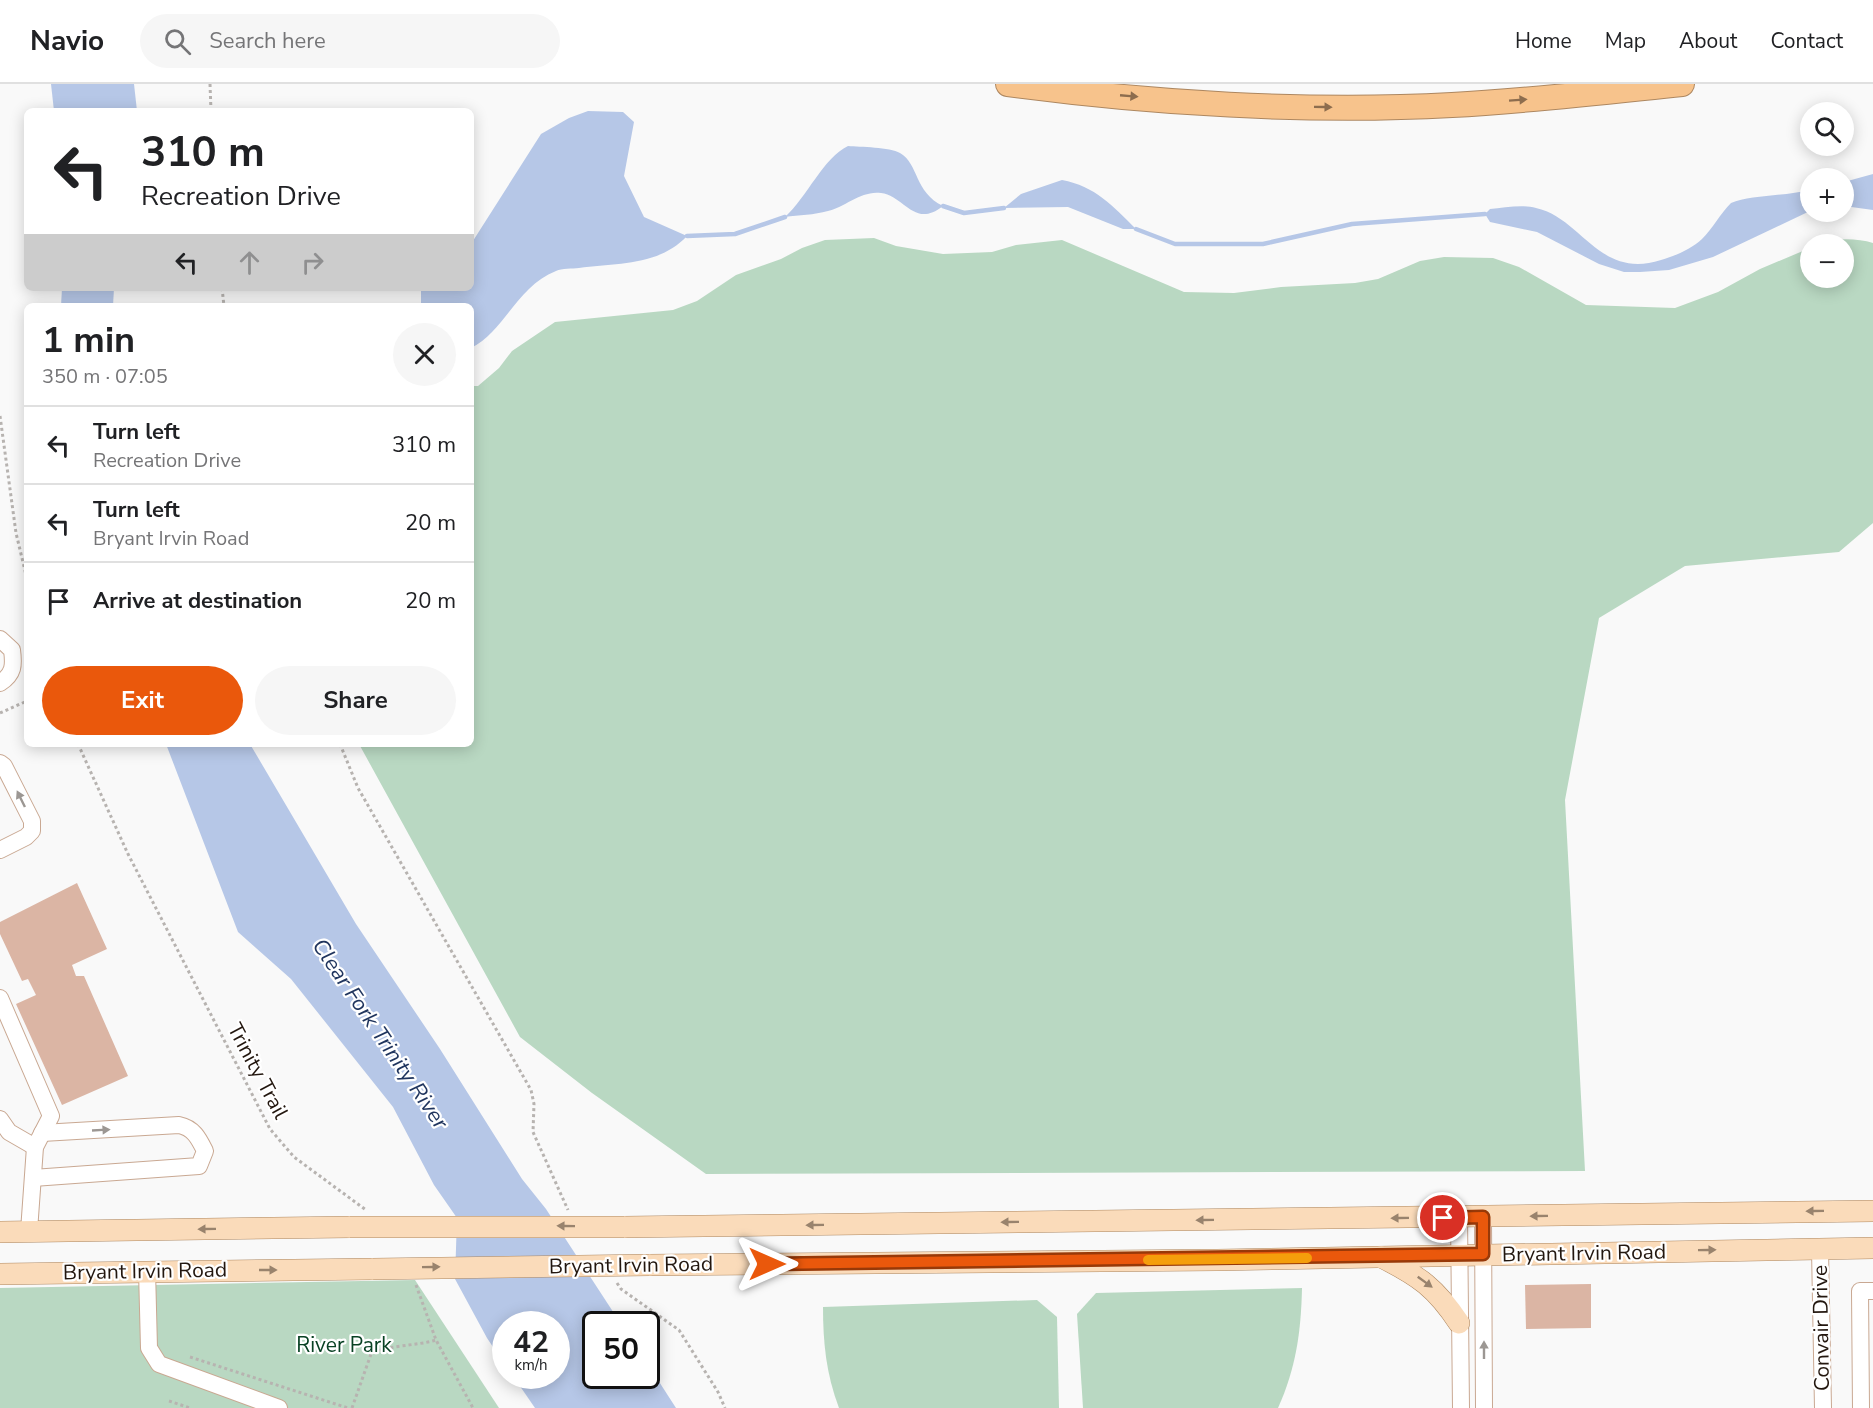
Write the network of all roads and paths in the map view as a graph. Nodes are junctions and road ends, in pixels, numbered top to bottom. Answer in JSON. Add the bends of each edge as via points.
{"nodes":[{"id":1,"x":210,"y":84,"type":"edge"},
{"id":2,"x":1008,"y":84,"type":"edge"},
{"id":3,"x":1682,"y":84,"type":"edge"},
{"id":4,"x":211,"y":108,"type":"edge"},
{"id":5,"x":0,"y":416,"type":"edge"},
{"id":6,"x":24,"y":566,"type":"edge"},
{"id":7,"x":0,"y":639,"type":"edge"},
{"id":8,"x":0,"y":683,"type":"edge"},
{"id":9,"x":24,"y":702,"type":"edge"},
{"id":10,"x":0,"y":713,"type":"edge"},
{"id":11,"x":79,"y":747,"type":"edge"},
{"id":12,"x":341,"y":747,"type":"edge"},
{"id":13,"x":0,"y":763,"type":"edge"},
{"id":14,"x":0,"y":850,"type":"edge"},
{"id":15,"x":0,"y":999,"type":"edge"},
{"id":16,"x":0,"y":1119,"type":"edge"},
{"id":17,"x":533,"y":1132,"type":"dead end"},
{"id":18,"x":39,"y":1140,"type":"junction"},
{"id":19,"x":33,"y":1178,"type":"junction"},
{"id":20,"x":1873,"y":1210,"type":"edge"},
{"id":21,"x":368,"y":1212,"type":"dead end"},
{"id":22,"x":1459,"y":1217,"type":"junction"},
{"id":23,"x":1483,"y":1217,"type":"junction"},
{"id":24,"x":29,"y":1231,"type":"junction"},
{"id":25,"x":0,"y":1232,"type":"edge"},
{"id":26,"x":1873,"y":1248,"type":"edge"},
{"id":27,"x":1820,"y":1249,"type":"junction"},
{"id":28,"x":1483,"y":1254,"type":"junction"},
{"id":29,"x":1459,"y":1255,"type":"junction"},
{"id":30,"x":1378,"y":1256,"type":"junction"},
{"id":31,"x":147,"y":1270,"type":"junction"},
{"id":32,"x":0,"y":1274,"type":"edge"},
{"id":33,"x":415,"y":1280,"type":"dead end"},
{"id":34,"x":1873,"y":1291,"type":"edge"},
{"id":35,"x":1459,"y":1323,"type":"junction"},
{"id":36,"x":436,"y":1340,"type":"junction"},
{"id":37,"x":177,"y":1372,"type":"junction"},
{"id":38,"x":169,"y":1401,"type":"dead end"},
{"id":39,"x":190,"y":1408,"type":"edge"},
{"id":40,"x":279,"y":1408,"type":"edge"},
{"id":41,"x":350,"y":1408,"type":"edge"},
{"id":42,"x":473,"y":1408,"type":"edge"},
{"id":43,"x":1461,"y":1408,"type":"edge"},
{"id":44,"x":1484,"y":1408,"type":"edge"},
{"id":45,"x":1823,"y":1408,"type":"edge"},
{"id":46,"x":1861,"y":1408,"type":"edge"}],
"edges":[{"from":1,"to":4,"type":"path"},
{"from":2,"to":3,"type":"highway","one_way":true,"via":[[1136,97],[1340,108],[1452,105]]},
{"from":5,"to":6,"type":"path"},
{"from":7,"to":8,"type":"street","via":[[12,650],[14,666]]},
{"from":9,"to":10,"type":"path"},
{"from":11,"to":21,"type":"path","name":"Trinity Trail","via":[[128,854],[270,1129],[294,1157]]},
{"from":12,"to":17,"type":"path","via":[[358,788],[531,1090]]},
{"from":14,"to":13,"type":"street","one_way":true,"via":[[32,831],[32,821]]},
{"from":15,"to":18,"type":"street","via":[[51,1116]]},
{"from":16,"to":18,"type":"street","via":[[9,1132]]},
{"from":18,"to":19,"type":"street"},
{"from":18,"to":19,"type":"street","one_way":true,"via":[[179,1125],[188,1127],[205,1151],[199,1166]]},
{"from":19,"to":24,"type":"street"},
{"from":20,"to":23,"type":"main road","name":"Bryant Irvin Road","one_way":true},
{"from":22,"to":23,"type":"main road","name":"Bryant Irvin Road"},
{"from":22,"to":24,"type":"main road","name":"Bryant Irvin Road","one_way":true,"bridge":true},
{"from":22,"to":29,"type":"street"},
{"from":23,"to":28,"type":"street"},
{"from":24,"to":25,"type":"main road","name":"Bryant Irvin Road"},
{"from":26,"to":27,"type":"main road","name":"Bryant Irvin Road"},
{"from":28,"to":27,"type":"main road","name":"Bryant Irvin Road","one_way":true},
{"from":27,"to":45,"type":"street","name":"Convair Drive"},
{"from":28,"to":29,"type":"main road","name":"Bryant Irvin Road"},
{"from":44,"to":28,"type":"street","one_way":true},
{"from":29,"to":30,"type":"main road","name":"Bryant Irvin Road"},
{"from":29,"to":35,"type":"street"},
{"from":31,"to":30,"type":"main road","name":"Bryant Irvin Road","one_way":true,"bridge":true},
{"from":30,"to":35,"type":"main road","one_way":true,"via":[[1432,1287]]},
{"from":31,"to":32,"type":"main road","name":"Bryant Irvin Road"},
{"from":31,"to":37,"type":"street","via":[[149,1348],[159,1364]]},
{"from":33,"to":36,"type":"path"},
{"from":34,"to":46,"type":"street","via":[[1860,1291]]},
{"from":35,"to":43,"type":"street"},
{"from":36,"to":41,"type":"path","via":[[371,1354]]},
{"from":36,"to":42,"type":"path"},
{"from":37,"to":40,"type":"street"},
{"from":37,"to":41,"type":"path","via":[[185,1355]]},
{"from":38,"to":39,"type":"path"}]}
